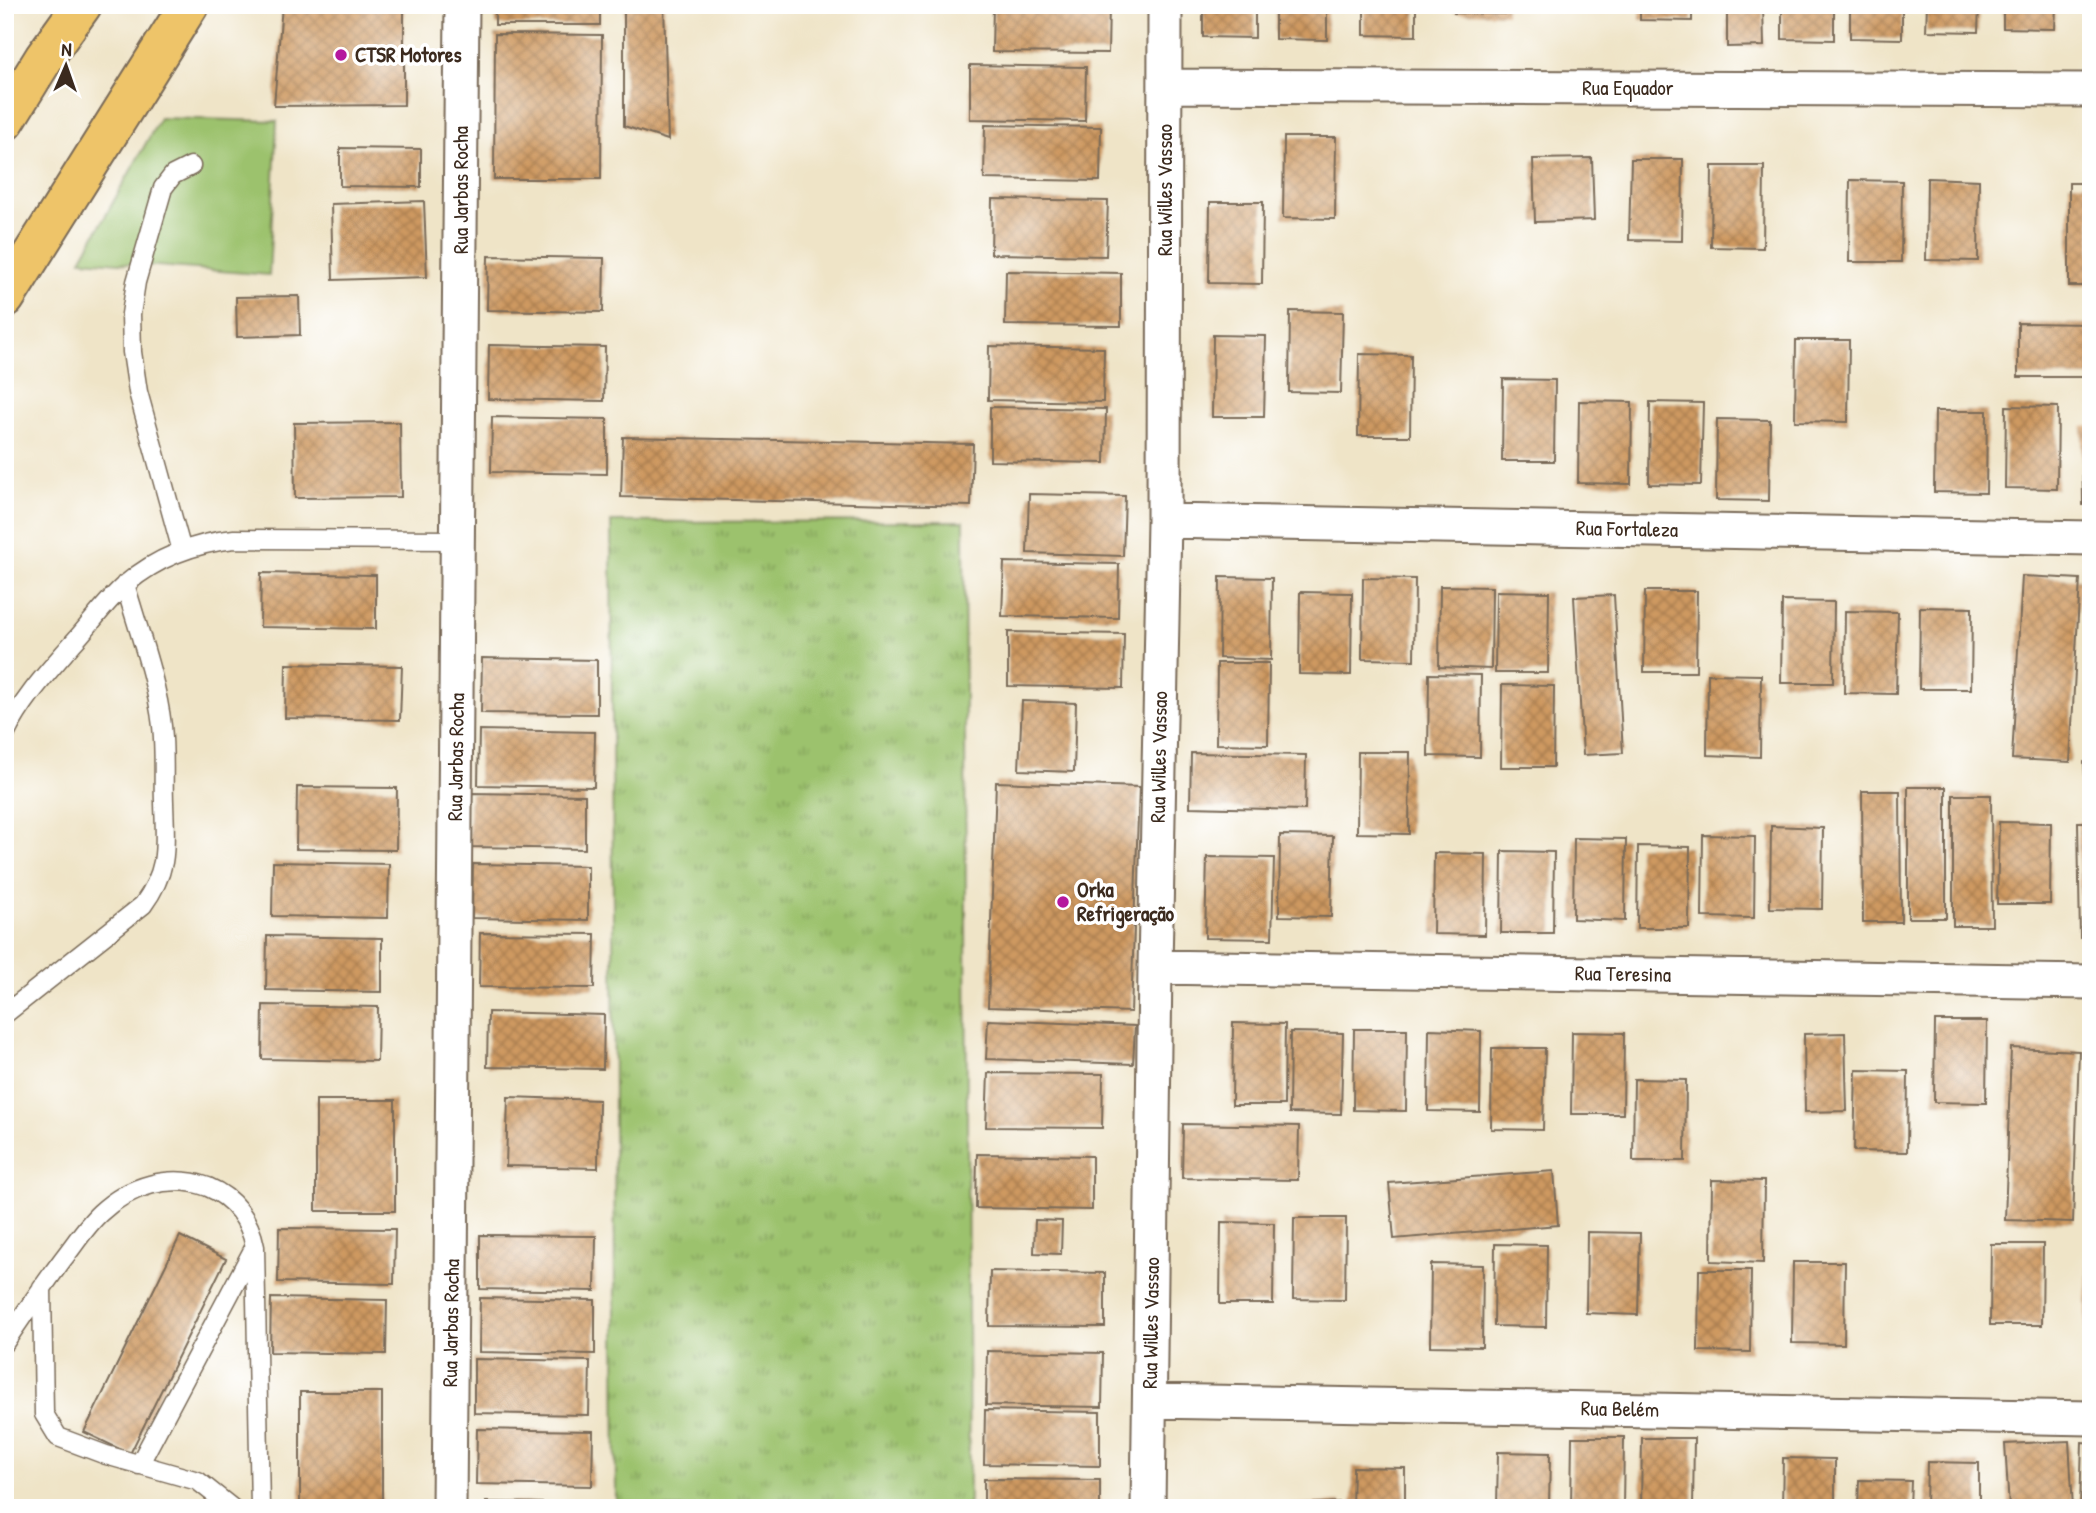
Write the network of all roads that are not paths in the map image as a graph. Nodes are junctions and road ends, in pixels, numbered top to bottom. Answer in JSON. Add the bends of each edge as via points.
{"nodes":[{"id":1,"x":82,"y":5,"type":"edge"},
{"id":2,"x":189,"y":5,"type":"edge"},
{"id":3,"x":462,"y":5,"type":"edge"},
{"id":4,"x":1165,"y":5,"type":"edge"},
{"id":5,"x":1166,"y":86,"type":"junction"},
{"id":6,"x":2091,"y":90,"type":"edge"},
{"id":7,"x":5,"y":121,"type":"edge"},
{"id":8,"x":191,"y":166,"type":"dead end"},
{"id":9,"x":5,"y":298,"type":"edge"},
{"id":10,"x":1164,"y":521,"type":"junction"},
{"id":11,"x":2091,"y":538,"type":"edge"},
{"id":12,"x":459,"y":540,"type":"junction"},
{"id":13,"x":182,"y":551,"type":"junction"},
{"id":14,"x":125,"y":584,"type":"junction"},
{"id":15,"x":5,"y":735,"type":"edge"},
{"id":16,"x":1155,"y":967,"type":"junction"},
{"id":17,"x":2091,"y":982,"type":"edge"},
{"id":18,"x":5,"y":1014,"type":"edge"},
{"id":19,"x":255,"y":1247,"type":"junction"},
{"id":20,"x":42,"y":1287,"type":"junction"},
{"id":21,"x":5,"y":1342,"type":"edge"},
{"id":22,"x":1150,"y":1401,"type":"junction"},
{"id":23,"x":2091,"y":1418,"type":"edge"},
{"id":24,"x":139,"y":1465,"type":"junction"},
{"id":25,"x":232,"y":1508,"type":"edge"},
{"id":26,"x":260,"y":1508,"type":"edge"},
{"id":27,"x":449,"y":1508,"type":"edge"},
{"id":28,"x":1148,"y":1508,"type":"edge"}],
"edges":[{"from":1,"to":7,"type":"main road"},
{"from":2,"to":9,"type":"main road"},
{"from":3,"to":12,"type":"street","name":"Rua Jarbas Rocha"},
{"from":4,"to":5,"type":"street","name":"Rua Willes Vassao"},
{"from":5,"to":6,"type":"street","name":"Rua Equador"},
{"from":5,"to":10,"type":"street","name":"Rua Willes Vassao"},
{"from":8,"to":13,"type":"lane","via":[[173,175],[163,188],[131,314],[138,392]]},
{"from":10,"to":11,"type":"street","name":"Rua Fortaleza"},
{"from":10,"to":16,"type":"street","name":"Rua Willes Vassao"},
{"from":12,"to":13,"type":"lane","via":[[234,539]]},
{"from":12,"to":27,"type":"street","name":"Rua Jarbas Rocha"},
{"from":13,"to":14,"type":"lane"},
{"from":14,"to":15,"type":"lane","via":[[30,692]]},
{"from":14,"to":18,"type":"lane","via":[[162,727],[163,865],[143,905]]},
{"from":16,"to":17,"type":"street","name":"Rua Teresina"},
{"from":16,"to":22,"type":"street","name":"Rua Willes Vassao"},
{"from":19,"to":20,"type":"lane","via":[[248,1223],[223,1194],[192,1183],[158,1183],[125,1194],[99,1214]]},
{"from":19,"to":24,"type":"lane"},
{"from":19,"to":26,"type":"lane"},
{"from":20,"to":21,"type":"lane"},
{"from":20,"to":24,"type":"lane","via":[[46,1420],[64,1441]]},
{"from":22,"to":23,"type":"street","name":"Rua Belém"},
{"from":22,"to":28,"type":"street","name":"Rua Willes Vassao"},
{"from":24,"to":25,"type":"lane","via":[[198,1481]]}]}
